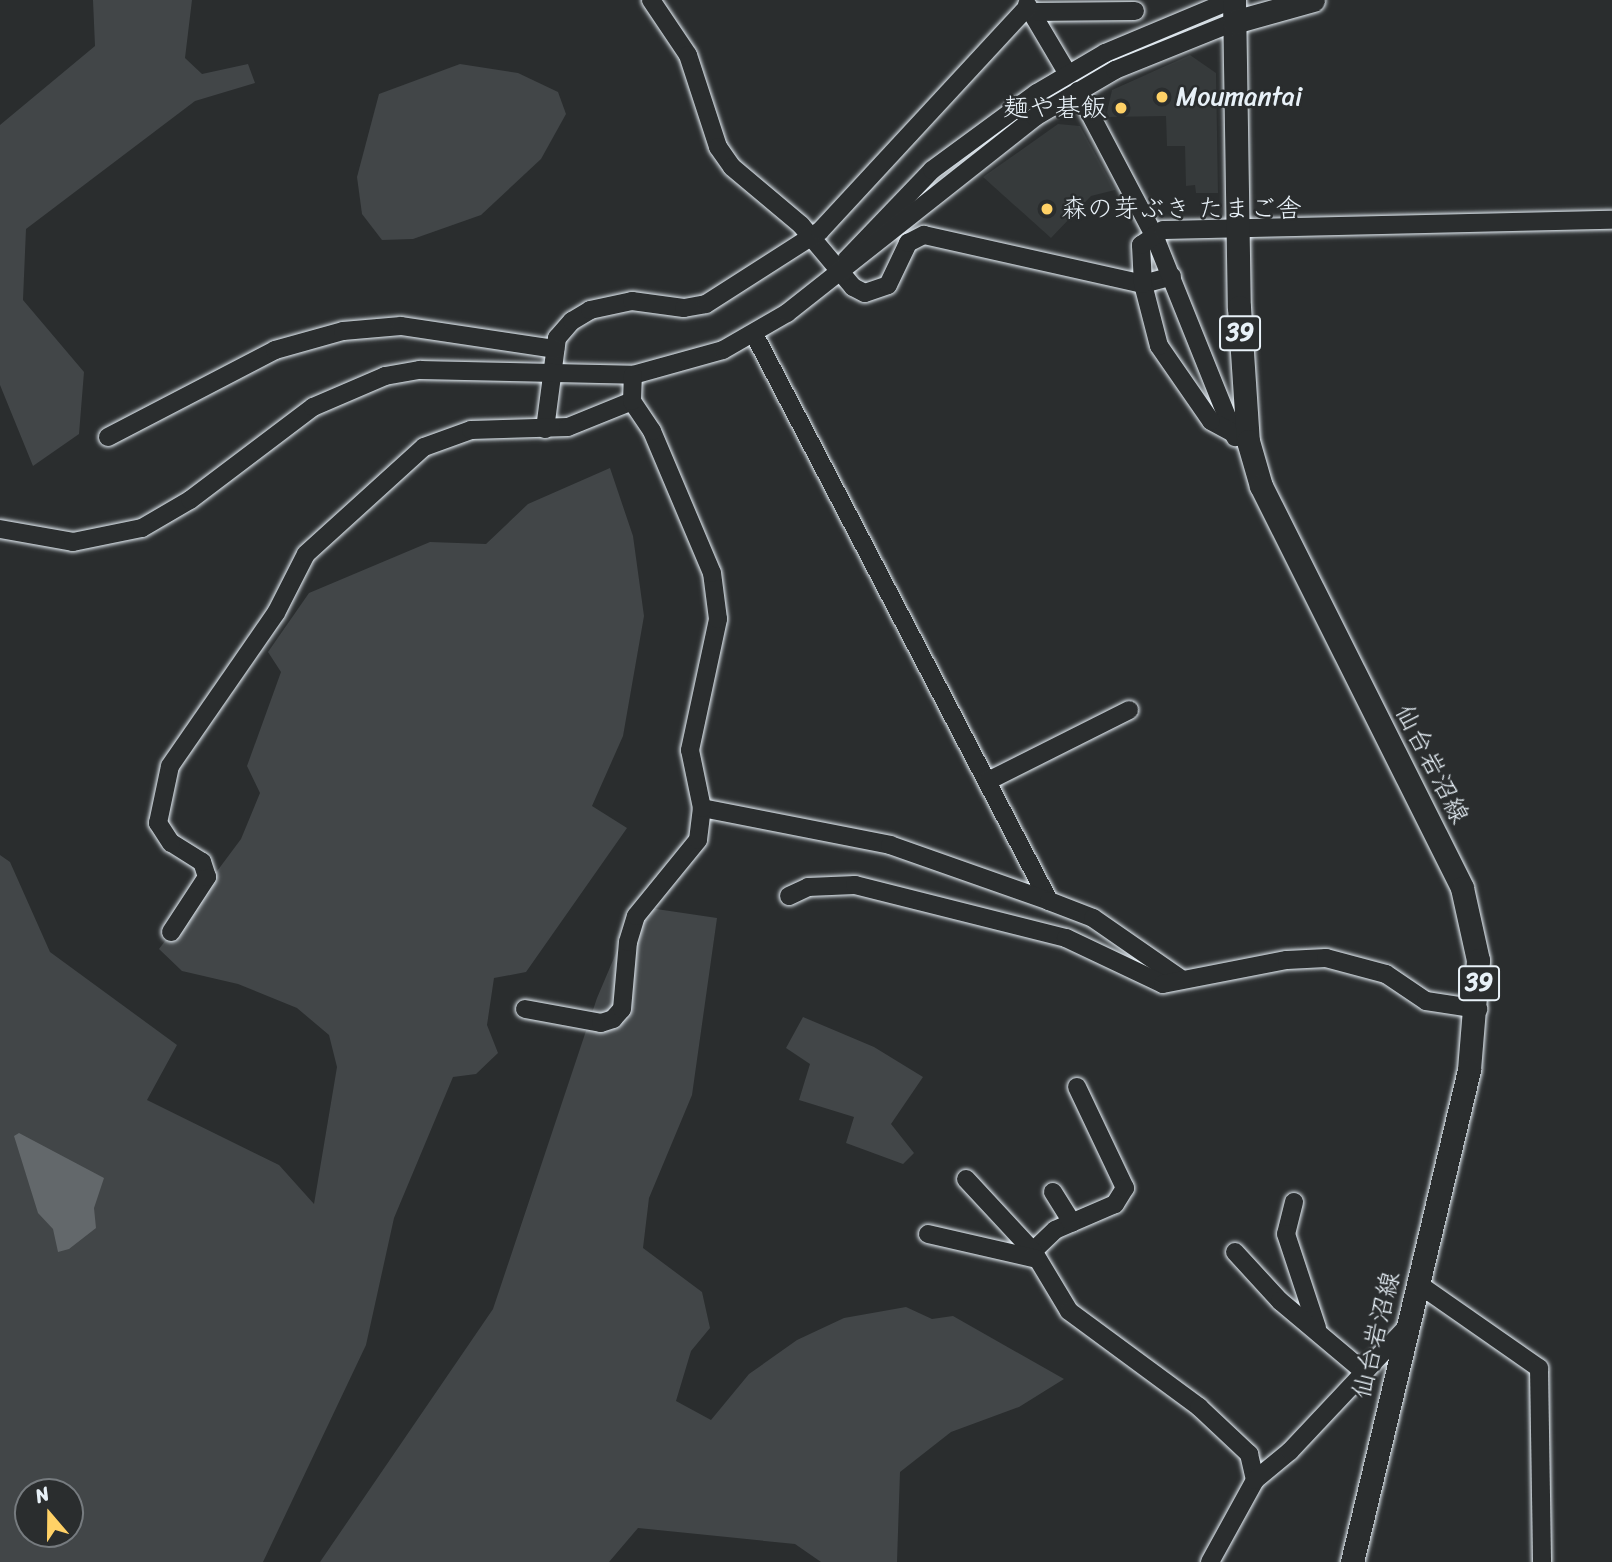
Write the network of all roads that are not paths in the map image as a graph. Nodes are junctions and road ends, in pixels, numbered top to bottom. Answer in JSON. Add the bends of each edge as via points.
{"nodes":[{"id":1,"x":651,"y":0,"type":"edge"},
{"id":2,"x":1313,"y":0,"type":"edge"},
{"id":3,"x":1028,"y":6,"type":"edge"},
{"id":4,"x":1234,"y":7,"type":"edge"},
{"id":5,"x":1135,"y":11,"type":"dead end"},
{"id":6,"x":1068,"y":74,"type":"junction"},
{"id":7,"x":1078,"y":91,"type":"junction"},
{"id":8,"x":1612,"y":220,"type":"edge"},
{"id":9,"x":1237,"y":225,"type":"junction"},
{"id":10,"x":1154,"y":235,"type":"junction"},
{"id":11,"x":810,"y":236,"type":"junction"},
{"id":12,"x":839,"y":272,"type":"junction"},
{"id":13,"x":1172,"y":276,"type":"junction"},
{"id":14,"x":1143,"y":285,"type":"junction"},
{"id":15,"x":754,"y":334,"type":"junction"},
{"id":16,"x":555,"y":349,"type":"junction"},
{"id":17,"x":550,"y":374,"type":"junction"},
{"id":18,"x":633,"y":375,"type":"junction"},
{"id":19,"x":632,"y":401,"type":"junction"},
{"id":20,"x":545,"y":429,"type":"junction"},
{"id":21,"x":108,"y":437,"type":"dead end"},
{"id":22,"x":1240,"y":437,"type":"junction"},
{"id":23,"x":0,"y":529,"type":"edge"},
{"id":24,"x":1129,"y":710,"type":"dead end"},
{"id":25,"x":988,"y":781,"type":"junction"},
{"id":26,"x":702,"y":808,"type":"junction"},
{"id":27,"x":789,"y":896,"type":"dead end"},
{"id":28,"x":1049,"y":901,"type":"junction"},
{"id":29,"x":171,"y":932,"type":"dead end"},
{"id":30,"x":1181,"y":979,"type":"junction"},
{"id":31,"x":525,"y":1009,"type":"dead end"},
{"id":32,"x":1478,"y":1009,"type":"junction"},
{"id":33,"x":1077,"y":1087,"type":"dead end"},
{"id":34,"x":966,"y":1179,"type":"dead end"},
{"id":35,"x":1053,"y":1192,"type":"dead end"},
{"id":36,"x":1294,"y":1202,"type":"dead end"},
{"id":37,"x":1072,"y":1223,"type":"junction"},
{"id":38,"x":928,"y":1234,"type":"dead end"},
{"id":39,"x":1235,"y":1252,"type":"dead end"},
{"id":40,"x":1035,"y":1255,"type":"junction"},
{"id":41,"x":1417,"y":1283,"type":"junction"},
{"id":42,"x":1317,"y":1328,"type":"junction"},
{"id":43,"x":1405,"y":1329,"type":"junction"},
{"id":44,"x":1362,"y":1370,"type":"junction"},
{"id":45,"x":1255,"y":1480,"type":"junction"},
{"id":46,"x":1210,"y":1562,"type":"edge"},
{"id":47,"x":1352,"y":1562,"type":"edge"},
{"id":48,"x":1542,"y":1562,"type":"edge"}],
"edges":[{"from":1,"to":11,"type":"street","via":[[688,55],[718,147],[732,167]]},
{"from":2,"to":4,"type":"main road"},
{"from":3,"to":5,"type":"street"},
{"from":3,"to":6,"type":"street"},
{"from":3,"to":11,"type":"street","via":[[841,214]]},
{"from":4,"to":6,"type":"street","via":[[1145,35]]},
{"from":4,"to":7,"type":"street"},
{"from":4,"to":9,"type":"main road","name":"仙台岩沼線","number":"39"},
{"from":6,"to":12,"type":"street","via":[[932,170],[853,247]]},
{"from":7,"to":10,"type":"street"},
{"from":7,"to":12,"type":"street","via":[[966,167]]},
{"from":8,"to":9,"type":"street"},
{"from":9,"to":10,"type":"street","via":[[1163,230]]},
{"from":9,"to":22,"type":"main road","name":"仙台岩沼線","number":"39"},
{"from":10,"to":13,"type":"street"},
{"from":10,"to":14,"type":"street","via":[[1141,245]]},
{"from":11,"to":12,"type":"street"},
{"from":11,"to":16,"type":"street","via":[[706,304],[684,308],[632,301],[590,310],[572,321]]},
{"from":12,"to":14,"type":"street","via":[[865,293],[877,291],[897,276],[908,243],[933,235]]},
{"from":12,"to":15,"type":"street"},
{"from":13,"to":14,"type":"street"},
{"from":13,"to":22,"type":"street"},
{"from":14,"to":22,"type":"street","via":[[1159,346],[1211,421]]},
{"from":15,"to":18,"type":"street","via":[[700,359]]},
{"from":15,"to":25,"type":"street"},
{"from":16,"to":17,"type":"street"},
{"from":16,"to":21,"type":"street","via":[[401,326],[343,331],[275,350]]},
{"from":17,"to":18,"type":"street"},
{"from":17,"to":20,"type":"street"},
{"from":17,"to":23,"type":"street","via":[[420,370],[365,382],[313,407],[190,500],[142,527],[73,542]]},
{"from":18,"to":19,"type":"street"},
{"from":19,"to":20,"type":"street","via":[[568,427]]},
{"from":19,"to":26,"type":"street","via":[[652,431],[712,573],[718,619],[690,750]]},
{"from":20,"to":29,"type":"street","via":[[471,430],[424,447],[306,554],[276,613],[170,766],[158,823],[171,843],[202,862],[207,877]]},
{"from":22,"to":32,"type":"main road","name":"仙台岩沼線","number":"39","via":[[1462,888],[1475,930]]},
{"from":24,"to":25,"type":"street"},
{"from":25,"to":28,"type":"street"},
{"from":26,"to":28,"type":"street","via":[[890,845]]},
{"from":26,"to":31,"type":"street","via":[[698,840],[636,916],[628,942],[622,1009],[601,1023]]},
{"from":27,"to":30,"type":"street","via":[[808,887],[855,884],[1066,937],[1163,984]]},
{"from":28,"to":30,"type":"street","via":[[1093,918]]},
{"from":30,"to":32,"type":"street","via":[[1287,960],[1326,958],[1386,974],[1426,1001]]},
{"from":32,"to":41,"type":"main road","name":"仙台岩沼線","number":"39","via":[[1469,1070]]},
{"from":33,"to":37,"type":"street","via":[[1125,1188],[1115,1204]]},
{"from":34,"to":40,"type":"street"},
{"from":35,"to":37,"type":"street"},
{"from":36,"to":42,"type":"street","via":[[1286,1234]]},
{"from":37,"to":40,"type":"street"},
{"from":38,"to":40,"type":"street"},
{"from":39,"to":42,"type":"street","via":[[1280,1301]]},
{"from":40,"to":45,"type":"street","via":[[1069,1311],[1199,1407],[1249,1454]]},
{"from":41,"to":43,"type":"main road","name":"仙台岩沼線","number":"39"},
{"from":41,"to":48,"type":"street","via":[[1539,1368]]},
{"from":42,"to":44,"type":"street"},
{"from":43,"to":44,"type":"street"},
{"from":43,"to":47,"type":"main road","name":"仙台岩沼線","number":"39"},
{"from":44,"to":45,"type":"street","via":[[1290,1451]]},
{"from":45,"to":46,"type":"street"}]}
